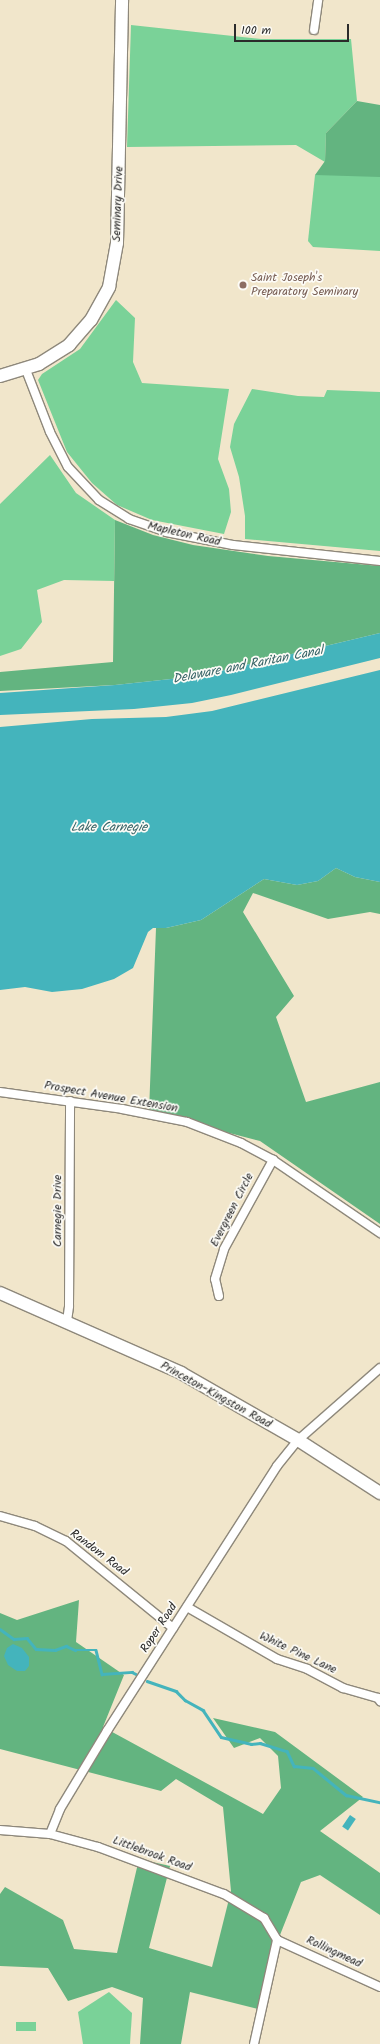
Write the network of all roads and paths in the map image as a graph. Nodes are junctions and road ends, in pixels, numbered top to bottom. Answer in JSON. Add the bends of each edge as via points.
{"nodes":[{"id":1,"x":122,"y":0,"type":"edge"},
{"id":2,"x":318,"y":0,"type":"edge"},
{"id":3,"x":314,"y":30,"type":"dead end"},
{"id":4,"x":26,"y":370,"type":"junction"},
{"id":5,"x":0,"y":376,"type":"edge"},
{"id":6,"x":380,"y":561,"type":"edge"},
{"id":7,"x":0,"y":1092,"type":"edge"},
{"id":8,"x":70,"y":1101,"type":"junction"},
{"id":9,"x":273,"y":1160,"type":"junction"},
{"id":10,"x":380,"y":1233,"type":"edge"},
{"id":11,"x":0,"y":1293,"type":"edge"},
{"id":12,"x":219,"y":1296,"type":"dead end"},
{"id":13,"x":67,"y":1321,"type":"junction"},
{"id":14,"x":380,"y":1368,"type":"edge"},
{"id":15,"x":298,"y":1440,"type":"junction"},
{"id":16,"x":380,"y":1493,"type":"edge"},
{"id":17,"x":0,"y":1516,"type":"edge"},
{"id":18,"x":187,"y":1607,"type":"junction"},
{"id":19,"x":173,"y":1628,"type":"junction"},
{"id":20,"x":380,"y":1701,"type":"edge"},
{"id":21,"x":0,"y":1830,"type":"edge"},
{"id":22,"x":50,"y":1834,"type":"junction"},
{"id":23,"x":278,"y":1940,"type":"junction"},
{"id":24,"x":380,"y":1986,"type":"edge"},
{"id":25,"x":254,"y":2044,"type":"edge"}],
"edges":[{"from":1,"to":4,"type":"street","name":"Seminary Drive","via":[[117,243],[110,281],[91,320],[80,334],[52,357]]},
{"from":2,"to":3,"type":"street"},
{"from":4,"to":5,"type":"street"},
{"from":4,"to":6,"type":"street","name":"Mapleton Road","via":[[50,432],[68,467],[99,500],[129,519],[166,532],[226,543]]},
{"from":7,"to":8,"type":"street","name":"Prospect Avenue Extension"},
{"from":8,"to":9,"type":"street","name":"Prospect Avenue Extension","via":[[187,1122],[241,1143]]},
{"from":8,"to":13,"type":"street","name":"Carnegie Drive"},
{"from":9,"to":10,"type":"street","name":"Prospect Avenue Extension"},
{"from":9,"to":12,"type":"street","name":"Evergreen Circle","via":[[224,1249],[215,1279]]},
{"from":11,"to":13,"type":"street","name":"Princeton-Kingston Road"},
{"from":13,"to":15,"type":"street","name":"Princeton-Kingston Road","via":[[181,1373]]},
{"from":14,"to":15,"type":"street","name":"Roper Road"},
{"from":15,"to":16,"type":"street","name":"Princeton-Kingston Road"},
{"from":15,"to":18,"type":"street","name":"Roper Road","via":[[277,1466]]},
{"from":17,"to":19,"type":"street","name":"Random Road","via":[[35,1526],[66,1541]]},
{"from":18,"to":19,"type":"street","name":"Roper Road"},
{"from":18,"to":20,"type":"street","name":"White Pine Lane","via":[[277,1659],[307,1669],[344,1688]]},
{"from":19,"to":22,"type":"street","name":"Roper Road","via":[[60,1809]]},
{"from":21,"to":22,"type":"street","name":"Littlebrook Road"},
{"from":22,"to":23,"type":"street","name":"Littlebrook Road","via":[[120,1854],[224,1894],[264,1918]]},
{"from":23,"to":24,"type":"street","name":"Rollingmead"},
{"from":23,"to":25,"type":"street"}]}
